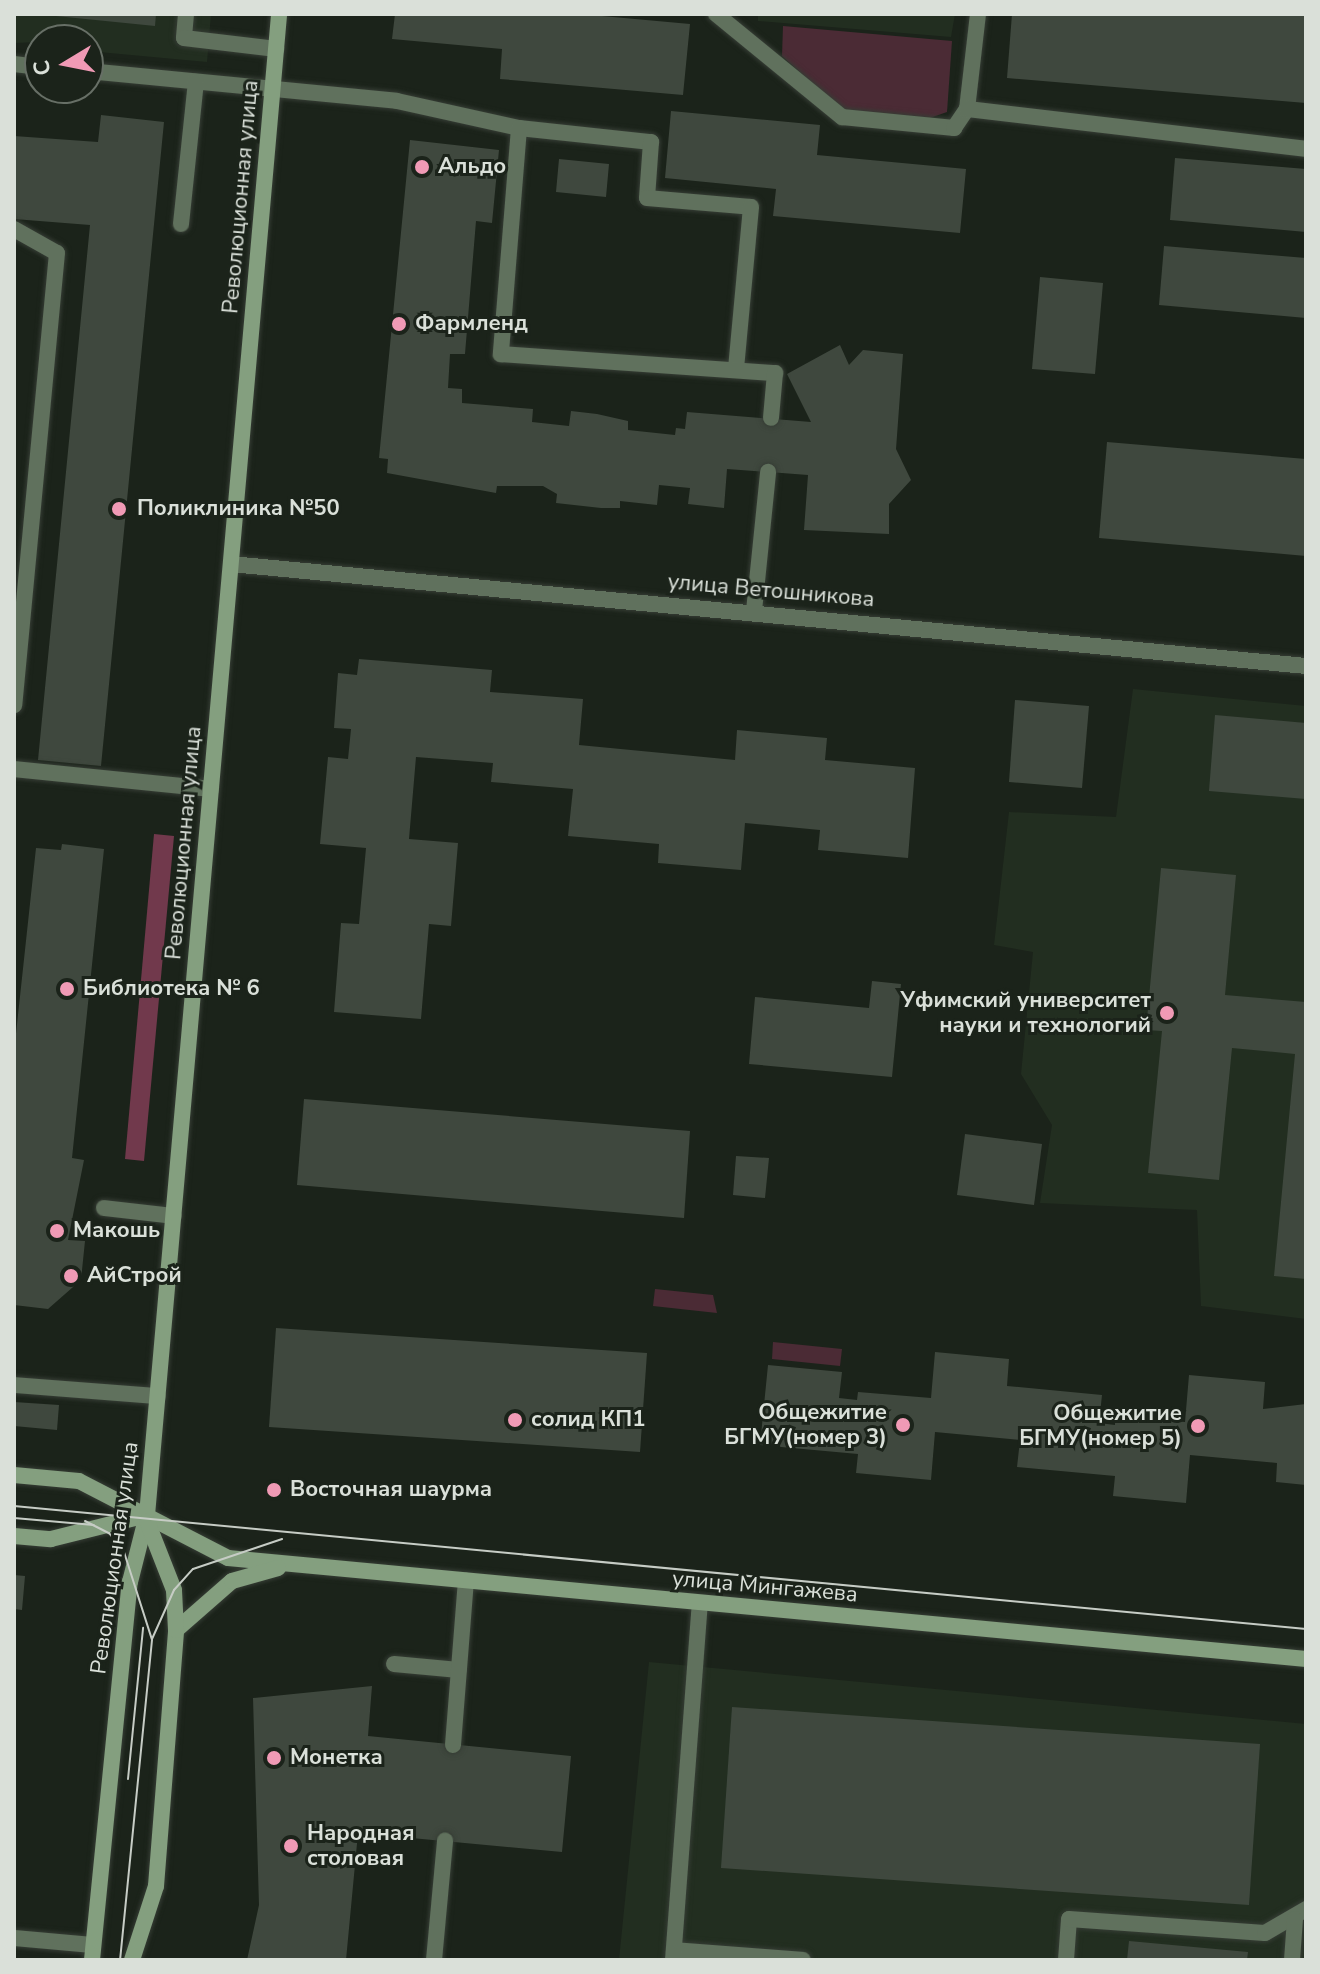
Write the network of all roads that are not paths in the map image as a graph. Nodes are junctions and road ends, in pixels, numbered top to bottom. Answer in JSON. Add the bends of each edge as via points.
{"nodes":[{"id":1,"x":186,"y":14,"type":"edge"},
{"id":2,"x":279,"y":14,"type":"edge"},
{"id":3,"x":716,"y":14,"type":"edge"},
{"id":4,"x":978,"y":14,"type":"edge"},
{"id":5,"x":276,"y":49,"type":"junction"},
{"id":6,"x":104,"y":73,"type":"edge"},
{"id":7,"x":196,"y":82,"type":"junction"},
{"id":8,"x":272,"y":89,"type":"junction"},
{"id":9,"x":967,"y":109,"type":"junction"},
{"id":10,"x":519,"y":128,"type":"junction"},
{"id":11,"x":1306,"y":149,"type":"edge"},
{"id":12,"x":181,"y":224,"type":"dead end"},
{"id":13,"x":14,"y":229,"type":"edge"},
{"id":14,"x":736,"y":369,"type":"junction"},
{"id":15,"x":771,"y":418,"type":"dead end"},
{"id":16,"x":768,"y":472,"type":"dead end"},
{"id":17,"x":14,"y":504,"type":"edge"},
{"id":18,"x":33,"y":505,"type":"junction"},
{"id":19,"x":231,"y":564,"type":"junction"},
{"id":20,"x":754,"y":611,"type":"junction"},
{"id":21,"x":1306,"y":666,"type":"edge"},
{"id":22,"x":14,"y":705,"type":"edge"},
{"id":23,"x":14,"y":769,"type":"edge"},
{"id":24,"x":211,"y":789,"type":"junction"},
{"id":25,"x":104,"y":1208,"type":"dead end"},
{"id":26,"x":174,"y":1216,"type":"junction"},
{"id":27,"x":14,"y":1385,"type":"edge"},
{"id":28,"x":158,"y":1396,"type":"junction"},
{"id":29,"x":14,"y":1475,"type":"edge"},
{"id":30,"x":147,"y":1518,"type":"junction"},
{"id":31,"x":14,"y":1536,"type":"edge"},
{"id":32,"x":287,"y":1565,"type":"junction"},
{"id":33,"x":466,"y":1581,"type":"junction"},
{"id":34,"x":700,"y":1603,"type":"junction"},
{"id":35,"x":176,"y":1630,"type":"junction"},
{"id":36,"x":1306,"y":1659,"type":"edge"},
{"id":37,"x":394,"y":1664,"type":"dead end"},
{"id":38,"x":459,"y":1670,"type":"junction"},
{"id":39,"x":453,"y":1745,"type":"dead end"},
{"id":40,"x":445,"y":1841,"type":"dead end"},
{"id":41,"x":1300,"y":1914,"type":"edge"},
{"id":42,"x":14,"y":1938,"type":"edge"},
{"id":43,"x":92,"y":1952,"type":"edge"},
{"id":44,"x":674,"y":1955,"type":"edge"},
{"id":45,"x":713,"y":1957,"type":"edge"},
{"id":46,"x":132,"y":1960,"type":"edge"},
{"id":47,"x":434,"y":1960,"type":"edge"},
{"id":48,"x":803,"y":1960,"type":"edge"},
{"id":49,"x":1066,"y":1960,"type":"edge"},
{"id":50,"x":1292,"y":1960,"type":"edge"}],
"edges":[{"from":1,"to":5,"type":"street","via":[[184,38]]},
{"from":2,"to":5,"type":"main road","name":"Революционная улица"},
{"from":3,"to":9,"type":"street","via":[[842,117],[954,128]]},
{"from":4,"to":9,"type":"street"},
{"from":5,"to":8,"type":"main road","name":"Революционная улица"},
{"from":6,"to":7,"type":"street"},
{"from":7,"to":8,"type":"street"},
{"from":7,"to":12,"type":"street"},
{"from":8,"to":10,"type":"street","via":[[397,101]]},
{"from":8,"to":19,"type":"main road","name":"Революционная улица"},
{"from":9,"to":11,"type":"street"},
{"from":10,"to":14,"type":"street","via":[[651,142],[647,198],[751,207]]},
{"from":10,"to":14,"type":"street","via":[[501,354]]},
{"from":13,"to":18,"type":"street","via":[[57,253]]},
{"from":14,"to":15,"type":"street","via":[[775,373]]},
{"from":16,"to":20,"type":"street"},
{"from":17,"to":18,"type":"street"},
{"from":18,"to":22,"type":"street"},
{"from":19,"to":20,"type":"street","name":"улица Ветошникова"},
{"from":19,"to":24,"type":"main road","name":"Революционная улица"},
{"from":20,"to":21,"type":"street","name":"улица Ветошникова"},
{"from":23,"to":24,"type":"street"},
{"from":24,"to":26,"type":"main road","name":"Революционная улица"},
{"from":25,"to":26,"type":"street"},
{"from":26,"to":28,"type":"main road","name":"Революционная улица"},
{"from":27,"to":28,"type":"street"},
{"from":28,"to":30,"type":"main road","name":"Революционная улица"},
{"from":29,"to":30,"type":"main road","via":[[79,1481]]},
{"from":30,"to":31,"type":"main road","via":[[51,1539]]},
{"from":30,"to":32,"type":"main road","name":"улица Мингажева","via":[[220,1556]]},
{"from":30,"to":35,"type":"main road","via":[[174,1590]]},
{"from":30,"to":43,"type":"main road","name":"Революционная улица","via":[[130,1582]]},
{"from":32,"to":33,"type":"main road","name":"улица Мингажева"},
{"from":32,"to":35,"type":"main road","via":[[232,1581]]},
{"from":33,"to":34,"type":"main road","name":"улица Мингажева"},
{"from":33,"to":38,"type":"street"},
{"from":34,"to":36,"type":"main road","name":"улица Мингажева"},
{"from":34,"to":44,"type":"street"},
{"from":35,"to":46,"type":"main road","via":[[156,1886]]},
{"from":37,"to":38,"type":"street"},
{"from":38,"to":39,"type":"street"},
{"from":40,"to":47,"type":"street"},
{"from":41,"to":49,"type":"street","via":[[1265,1933],[1069,1919]]},
{"from":41,"to":50,"type":"street"},
{"from":42,"to":43,"type":"street"},
{"from":44,"to":45,"type":"street"},
{"from":45,"to":48,"type":"street"}]}
